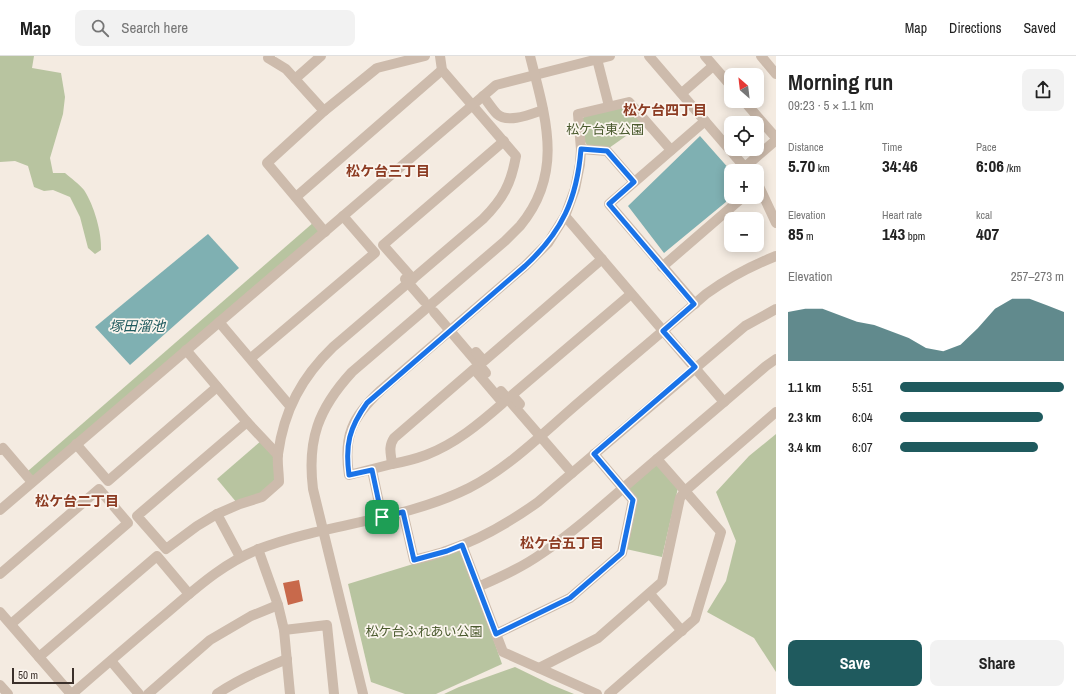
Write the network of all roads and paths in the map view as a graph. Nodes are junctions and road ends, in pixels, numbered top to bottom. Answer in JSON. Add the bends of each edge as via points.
{"nodes":[{"id":1,"x":270,"y":56,"type":"edge"},
{"id":2,"x":321,"y":56,"type":"edge"},
{"id":3,"x":425,"y":56,"type":"edge"},
{"id":4,"x":440,"y":56,"type":"edge"},
{"id":5,"x":530,"y":56,"type":"edge"},
{"id":6,"x":610,"y":56,"type":"edge"},
{"id":7,"x":649,"y":56,"type":"edge"},
{"id":8,"x":705,"y":56,"type":"edge"},
{"id":9,"x":761,"y":56,"type":"edge"},
{"id":10,"x":597,"y":59,"type":"junction"},
{"id":11,"x":713,"y":66,"type":"junction"},
{"id":12,"x":442,"y":70,"type":"junction"},
{"id":13,"x":776,"y":74,"type":"edge"},
{"id":14,"x":535,"y":75,"type":"junction"},
{"id":15,"x":724,"y":78,"type":"edge"},
{"id":16,"x":295,"y":79,"type":"junction"},
{"id":17,"x":682,"y":93,"type":"junction"},
{"id":18,"x":483,"y":96,"type":"junction"},
{"id":19,"x":472,"y":105,"type":"junction"},
{"id":20,"x":609,"y":106,"type":"junction"},
{"id":21,"x":750,"y":108,"type":"edge"},
{"id":22,"x":544,"y":110,"type":"junction"},
{"id":23,"x":324,"y":111,"type":"junction"},
{"id":24,"x":705,"y":121,"type":"junction"},
{"id":25,"x":776,"y":139,"type":"edge"},
{"id":26,"x":504,"y":141,"type":"junction"},
{"id":27,"x":581,"y":149,"type":"junction"},
{"id":28,"x":671,"y":150,"type":"junction"},
{"id":29,"x":742,"y":164,"type":"edge"},
{"id":30,"x":751,"y":164,"type":"edge"},
{"id":31,"x":634,"y":182,"type":"junction"},
{"id":32,"x":296,"y":197,"type":"junction"},
{"id":33,"x":764,"y":198,"type":"edge"},
{"id":34,"x":735,"y":204,"type":"edge"},
{"id":35,"x":345,"y":214,"type":"junction"},
{"id":36,"x":565,"y":216,"type":"junction"},
{"id":37,"x":776,"y":223,"type":"edge"},
{"id":38,"x":324,"y":232,"type":"junction"},
{"id":39,"x":776,"y":256,"type":"edge"},
{"id":40,"x":602,"y":259,"type":"junction"},
{"id":41,"x":662,"y":267,"type":"junction"},
{"id":42,"x":410,"y":281,"type":"junction"},
{"id":43,"x":632,"y":294,"type":"junction"},
{"id":44,"x":424,"y":301,"type":"dead end"},
{"id":45,"x":694,"y":304,"type":"junction"},
{"id":46,"x":776,"y":309,"type":"edge"},
{"id":47,"x":434,"y":312,"type":"dead end"},
{"id":48,"x":219,"y":322,"type":"junction"},
{"id":49,"x":452,"y":330,"type":"junction"},
{"id":50,"x":663,"y":331,"type":"junction"},
{"id":51,"x":186,"y":350,"type":"junction"},
{"id":52,"x":251,"y":358,"type":"junction"},
{"id":53,"x":776,"y":360,"type":"edge"},
{"id":54,"x":695,"y":367,"type":"junction"},
{"id":55,"x":217,"y":387,"type":"junction"},
{"id":56,"x":724,"y":402,"type":"junction"},
{"id":57,"x":290,"y":406,"type":"junction"},
{"id":58,"x":776,"y":412,"type":"edge"},
{"id":59,"x":247,"y":422,"type":"junction"},
{"id":60,"x":542,"y":434,"type":"junction"},
{"id":61,"x":73,"y":446,"type":"junction"},
{"id":62,"x":0,"y":450,"type":"edge"},
{"id":63,"x":594,"y":454,"type":"junction"},
{"id":64,"x":278,"y":456,"type":"junction"},
{"id":65,"x":657,"y":459,"type":"junction"},
{"id":66,"x":392,"y":464,"type":"junction"},
{"id":67,"x":372,"y":470,"type":"junction"},
{"id":68,"x":572,"y":473,"type":"junction"},
{"id":69,"x":32,"y":482,"type":"junction"},
{"id":70,"x":623,"y":488,"type":"junction"},
{"id":71,"x":684,"y":491,"type":"junction"},
{"id":72,"x":0,"y":510,"type":"edge"},
{"id":73,"x":403,"y":512,"type":"junction"},
{"id":74,"x":217,"y":514,"type":"junction"},
{"id":75,"x":382,"y":517,"type":"junction"},
{"id":76,"x":323,"y":531,"type":"junction"},
{"id":77,"x":462,"y":545,"type":"junction"},
{"id":78,"x":258,"y":549,"type":"junction"},
{"id":79,"x":240,"y":557,"type":"junction"},
{"id":80,"x":0,"y":574,"type":"edge"},
{"id":81,"x":478,"y":587,"type":"junction"},
{"id":82,"x":191,"y":592,"type":"junction"},
{"id":83,"x":650,"y":594,"type":"junction"},
{"id":84,"x":278,"y":605,"type":"junction"},
{"id":85,"x":0,"y":612,"type":"edge"},
{"id":86,"x":10,"y":624,"type":"junction"},
{"id":87,"x":284,"y":630,"type":"junction"},
{"id":88,"x":682,"y":631,"type":"junction"},
{"id":89,"x":496,"y":634,"type":"junction"},
{"id":90,"x":39,"y":657,"type":"junction"},
{"id":91,"x":287,"y":659,"type":"junction"},
{"id":92,"x":109,"y":662,"type":"junction"},
{"id":93,"x":539,"y":668,"type":"junction"},
{"id":94,"x":0,"y":685,"type":"edge"},
{"id":95,"x":8,"y":694,"type":"edge"},
{"id":96,"x":72,"y":694,"type":"edge"},
{"id":97,"x":131,"y":694,"type":"edge"},
{"id":98,"x":139,"y":694,"type":"edge"},
{"id":99,"x":148,"y":694,"type":"edge"},
{"id":100,"x":217,"y":694,"type":"edge"},
{"id":101,"x":290,"y":694,"type":"edge"},
{"id":102,"x":334,"y":694,"type":"edge"},
{"id":103,"x":363,"y":694,"type":"edge"},
{"id":104,"x":597,"y":694,"type":"edge"},
{"id":105,"x":609,"y":694,"type":"edge"}],
"edges":[{"from":1,"to":16,"type":"street","via":[[268,58],[286,69]]},
{"from":2,"to":16,"type":"street"},
{"from":3,"to":23,"type":"street","via":[[377,68]]},
{"from":4,"to":12,"type":"street"},
{"from":5,"to":14,"type":"street"},
{"from":6,"to":10,"type":"street"},
{"from":7,"to":17,"type":"street"},
{"from":8,"to":11,"type":"street"},
{"from":9,"to":13,"type":"street"},
{"from":10,"to":14,"type":"street"},
{"from":10,"to":20,"type":"street"},
{"from":11,"to":15,"type":"street"},
{"from":11,"to":17,"type":"street"},
{"from":12,"to":19,"type":"street"},
{"from":12,"to":32,"type":"street"},
{"from":14,"to":18,"type":"street","via":[[496,85]]},
{"from":14,"to":22,"type":"street"},
{"from":16,"to":23,"type":"street"},
{"from":17,"to":24,"type":"street"},
{"from":18,"to":19,"type":"street"},
{"from":18,"to":22,"type":"street","via":[[498,115],[504,118]]},
{"from":19,"to":26,"type":"street"},
{"from":19,"to":35,"type":"street"},
{"from":20,"to":27,"type":"street","via":[[578,114]]},
{"from":20,"to":28,"type":"street","via":[[629,102]]},
{"from":21,"to":25,"type":"street"},
{"from":22,"to":76,"type":"street","via":[[548,136],[547,166],[538,198],[520,225],[505,241],[352,372],[339,386],[324,410],[313,440],[311,472]]},
{"from":23,"to":32,"type":"street","via":[[267,163]]},
{"from":24,"to":28,"type":"street"},
{"from":24,"to":29,"type":"street"},
{"from":25,"to":30,"type":"street"},
{"from":26,"to":42,"type":"street","via":[[516,156],[506,190],[495,207]]},
{"from":26,"to":42,"type":"street","via":[[383,245]]},
{"from":27,"to":31,"type":"street","via":[[607,151]]},
{"from":27,"to":36,"type":"street","via":[[575,189]]},
{"from":28,"to":31,"type":"street"},
{"from":31,"to":41,"type":"street","via":[[609,204]]},
{"from":32,"to":38,"type":"street"},
{"from":33,"to":37,"type":"street"},
{"from":34,"to":41,"type":"street"},
{"from":35,"to":38,"type":"street"},
{"from":35,"to":42,"type":"street"},
{"from":35,"to":52,"type":"street","via":[[375,253]]},
{"from":36,"to":40,"type":"street"},
{"from":36,"to":49,"type":"street","via":[[540,253]]},
{"from":38,"to":48,"type":"street"},
{"from":39,"to":45,"type":"street","via":[[730,278]]},
{"from":40,"to":43,"type":"street"},
{"from":40,"to":49,"type":"street","via":[[484,361]]},
{"from":41,"to":45,"type":"street"},
{"from":42,"to":44,"type":"street"},
{"from":42,"to":57,"type":"street","via":[[320,359],[298,389]]},
{"from":43,"to":50,"type":"street"},
{"from":43,"to":60,"type":"street","via":[[512,396]]},
{"from":45,"to":50,"type":"street"},
{"from":46,"to":54,"type":"street","via":[[745,326]]},
{"from":47,"to":49,"type":"street"},
{"from":48,"to":51,"type":"street"},
{"from":48,"to":52,"type":"street"},
{"from":49,"to":60,"type":"street"},
{"from":49,"to":67,"type":"street","via":[[376,394],[357,417],[347,444],[349,475]]},
{"from":50,"to":54,"type":"street"},
{"from":50,"to":60,"type":"street"},
{"from":51,"to":55,"type":"street"},
{"from":51,"to":61,"type":"street"},
{"from":52,"to":57,"type":"street"},
{"from":53,"to":56,"type":"street"},
{"from":54,"to":56,"type":"street"},
{"from":54,"to":63,"type":"street"},
{"from":55,"to":59,"type":"street"},
{"from":55,"to":61,"type":"street","via":[[108,481]]},
{"from":56,"to":65,"type":"street"},
{"from":57,"to":64,"type":"street"},
{"from":58,"to":71,"type":"street"},
{"from":59,"to":64,"type":"street"},
{"from":59,"to":74,"type":"street","via":[[137,516],[166,549]]},
{"from":60,"to":68,"type":"street"},
{"from":60,"to":73,"type":"street","via":[[500,470],[484,480],[452,496]]},
{"from":61,"to":69,"type":"street"},
{"from":61,"to":82,"type":"street"},
{"from":62,"to":69,"type":"street","via":[[3,448]]},
{"from":63,"to":68,"type":"street"},
{"from":63,"to":70,"type":"street"},
{"from":64,"to":74,"type":"street","via":[[279,482],[262,497]]},
{"from":65,"to":70,"type":"street"},
{"from":65,"to":71,"type":"street"},
{"from":66,"to":66,"type":"street","via":[[390,449],[394,438],[474,369],[504,403],[457,439],[425,455]]},
{"from":66,"to":67,"type":"street"},
{"from":67,"to":75,"type":"street"},
{"from":68,"to":77,"type":"street","via":[[516,517]]},
{"from":69,"to":72,"type":"street"},
{"from":70,"to":81,"type":"street","via":[[569,535],[540,555],[518,569]]},
{"from":70,"to":89,"type":"street","via":[[633,500],[622,553],[570,598]]},
{"from":71,"to":83,"type":"street","via":[[680,498],[662,582]]},
{"from":71,"to":88,"type":"street","via":[[721,532],[696,620]]},
{"from":73,"to":75,"type":"street"},
{"from":73,"to":77,"type":"street","via":[[414,560]]},
{"from":74,"to":79,"type":"street"},
{"from":75,"to":76,"type":"street"},
{"from":76,"to":78,"type":"street"},
{"from":76,"to":103,"type":"street"},
{"from":77,"to":81,"type":"street"},
{"from":78,"to":79,"type":"street"},
{"from":78,"to":84,"type":"street"},
{"from":79,"to":82,"type":"street"},
{"from":80,"to":86,"type":"street","via":[[99,489],[128,523]]},
{"from":81,"to":89,"type":"street"},
{"from":82,"to":90,"type":"street","via":[[157,556]]},
{"from":82,"to":92,"type":"street"},
{"from":83,"to":88,"type":"street"},
{"from":83,"to":93,"type":"street","via":[[598,638]]},
{"from":84,"to":87,"type":"street"},
{"from":84,"to":99,"type":"street","via":[[251,616],[210,640]]},
{"from":85,"to":86,"type":"street"},
{"from":86,"to":90,"type":"street"},
{"from":87,"to":91,"type":"street"},
{"from":87,"to":102,"type":"street","via":[[327,625]]},
{"from":88,"to":105,"type":"street"},
{"from":89,"to":93,"type":"street","via":[[503,652]]},
{"from":90,"to":96,"type":"street"},
{"from":91,"to":100,"type":"street","via":[[231,684]]},
{"from":91,"to":101,"type":"street"},
{"from":92,"to":96,"type":"street"},
{"from":92,"to":97,"type":"street"},
{"from":92,"to":98,"type":"street"},
{"from":93,"to":104,"type":"street"},
{"from":94,"to":95,"type":"street"}]}
